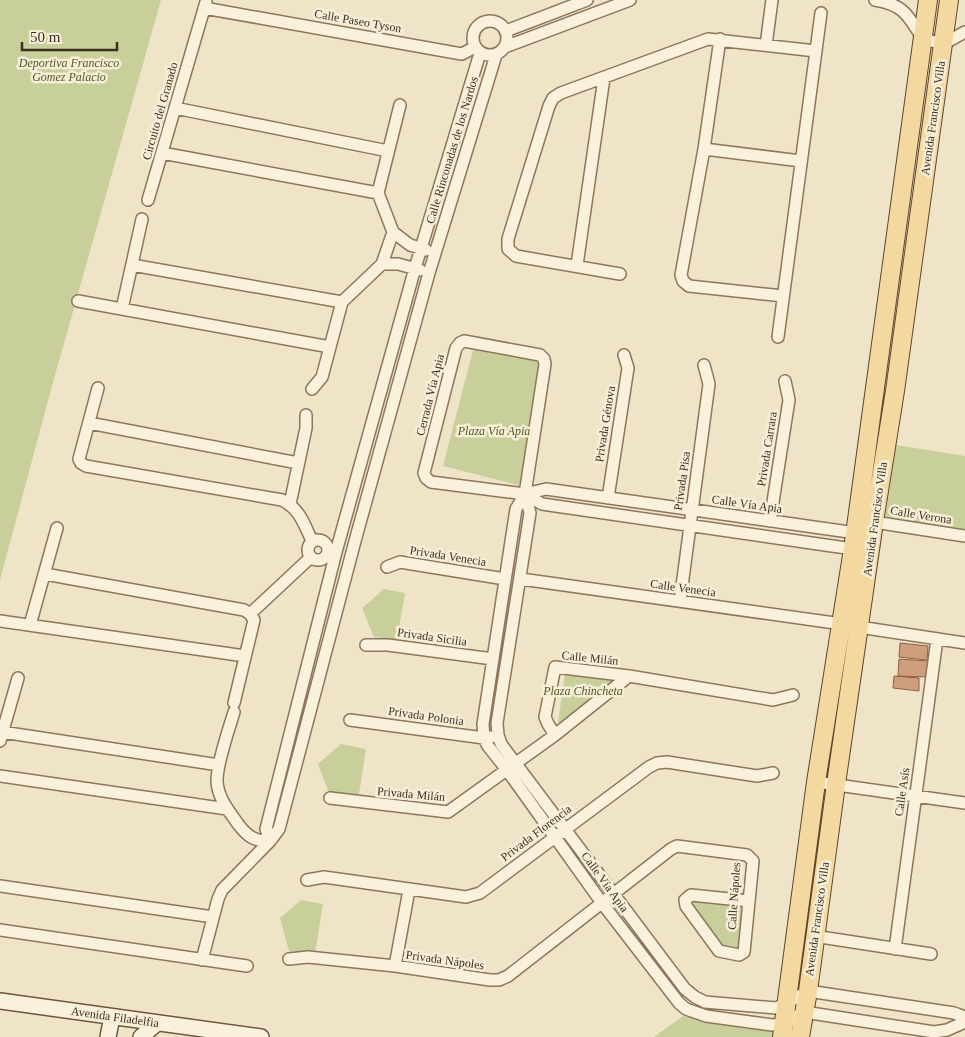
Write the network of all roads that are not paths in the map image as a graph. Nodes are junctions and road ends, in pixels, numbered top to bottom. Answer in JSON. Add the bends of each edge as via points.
{"nodes":[{"id":1,"x":587,"y":0,"type":"edge"},
{"id":2,"x":630,"y":0,"type":"edge"},
{"id":3,"x":772,"y":0,"type":"edge"},
{"id":4,"x":875,"y":0,"type":"edge"},
{"id":5,"x":928,"y":0,"type":"edge"},
{"id":6,"x":949,"y":0,"type":"edge"},
{"id":7,"x":205,"y":4,"type":"edge"},
{"id":8,"x":821,"y":13,"type":"dead end"},
{"id":9,"x":506,"y":31,"type":"junction"},
{"id":10,"x":965,"y":32,"type":"edge"},
{"id":11,"x":720,"y":39,"type":"junction"},
{"id":12,"x":923,"y":39,"type":"junction"},
{"id":13,"x":943,"y":44,"type":"junction"},
{"id":14,"x":766,"y":45,"type":"junction"},
{"id":15,"x":478,"y":50,"type":"junction"},
{"id":16,"x":500,"y":51,"type":"junction"},
{"id":17,"x":816,"y":51,"type":"junction"},
{"id":18,"x":604,"y":78,"type":"junction"},
{"id":19,"x":400,"y":105,"type":"dead end"},
{"id":20,"x":175,"y":108,"type":"junction"},
{"id":21,"x":704,"y":148,"type":"junction"},
{"id":22,"x":388,"y":151,"type":"junction"},
{"id":23,"x":162,"y":153,"type":"junction"},
{"id":24,"x":801,"y":161,"type":"junction"},
{"id":25,"x":378,"y":193,"type":"junction"},
{"id":26,"x":148,"y":200,"type":"dead end"},
{"id":27,"x":142,"y":219,"type":"dead end"},
{"id":28,"x":393,"y":232,"type":"junction"},
{"id":29,"x":421,"y":249,"type":"junction"},
{"id":30,"x":435,"y":252,"type":"junction"},
{"id":31,"x":382,"y":264,"type":"junction"},
{"id":32,"x":132,"y":265,"type":"junction"},
{"id":33,"x":577,"y":265,"type":"junction"},
{"id":34,"x":414,"y":268,"type":"junction"},
{"id":35,"x":429,"y":273,"type":"junction"},
{"id":36,"x":620,"y":274,"type":"dead end"},
{"id":37,"x":783,"y":296,"type":"junction"},
{"id":38,"x":78,"y":301,"type":"dead end"},
{"id":39,"x":342,"y":302,"type":"junction"},
{"id":40,"x":122,"y":309,"type":"junction"},
{"id":41,"x":778,"y":337,"type":"dead end"},
{"id":42,"x":330,"y":347,"type":"junction"},
{"id":43,"x":624,"y":355,"type":"dead end"},
{"id":44,"x":704,"y":365,"type":"dead end"},
{"id":45,"x":785,"y":381,"type":"dead end"},
{"id":46,"x":98,"y":388,"type":"dead end"},
{"id":47,"x":312,"y":389,"type":"dead end"},
{"id":48,"x":875,"y":389,"type":"junction"},
{"id":49,"x":895,"y":391,"type":"junction"},
{"id":50,"x":306,"y":415,"type":"dead end"},
{"id":51,"x":89,"y":423,"type":"junction"},
{"id":52,"x":298,"y":463,"type":"junction"},
{"id":53,"x":525,"y":494,"type":"junction"},
{"id":54,"x":608,"y":498,"type":"junction"},
{"id":55,"x":290,"y":504,"type":"junction"},
{"id":56,"x":692,"y":510,"type":"junction"},
{"id":57,"x":770,"y":521,"type":"junction"},
{"id":58,"x":874,"y":522,"type":"junction"},
{"id":59,"x":690,"y":525,"type":"junction"},
{"id":60,"x":57,"y":528,"type":"dead end"},
{"id":61,"x":965,"y":536,"type":"edge"},
{"id":62,"x":312,"y":541,"type":"junction"},
{"id":63,"x":860,"y":545,"type":"junction"},
{"id":64,"x":332,"y":552,"type":"junction"},
{"id":65,"x":351,"y":556,"type":"junction"},
{"id":66,"x":311,"y":557,"type":"junction"},
{"id":67,"x":387,"y":567,"type":"dead end"},
{"id":68,"x":45,"y":574,"type":"junction"},
{"id":69,"x":506,"y":579,"type":"junction"},
{"id":70,"x":521,"y":579,"type":"junction"},
{"id":71,"x":680,"y":602,"type":"junction"},
{"id":72,"x":250,"y":614,"type":"junction"},
{"id":73,"x":0,"y":620,"type":"edge"},
{"id":74,"x":30,"y":625,"type":"junction"},
{"id":75,"x":850,"y":626,"type":"junction"},
{"id":76,"x":937,"y":639,"type":"junction"},
{"id":77,"x":965,"y":643,"type":"edge"},
{"id":78,"x":366,"y":645,"type":"dead end"},
{"id":79,"x":245,"y":656,"type":"junction"},
{"id":80,"x":493,"y":659,"type":"junction"},
{"id":81,"x":629,"y":676,"type":"junction"},
{"id":82,"x":18,"y":678,"type":"dead end"},
{"id":83,"x":793,"y":695,"type":"dead end"},
{"id":84,"x":350,"y":720,"type":"dead end"},
{"id":85,"x":498,"y":735,"type":"junction"},
{"id":86,"x":555,"y":735,"type":"junction"},
{"id":87,"x":1,"y":736,"type":"edge"},
{"id":88,"x":484,"y":738,"type":"junction"},
{"id":89,"x":516,"y":762,"type":"junction"},
{"id":90,"x":219,"y":765,"type":"junction"},
{"id":91,"x":507,"y":770,"type":"junction"},
{"id":92,"x":772,"y":773,"type":"dead end"},
{"id":93,"x":0,"y":776,"type":"edge"},
{"id":94,"x":816,"y":782,"type":"junction"},
{"id":95,"x":836,"y":784,"type":"junction"},
{"id":96,"x":916,"y":795,"type":"junction"},
{"id":97,"x":330,"y":798,"type":"dead end"},
{"id":98,"x":965,"y":803,"type":"edge"},
{"id":99,"x":227,"y":810,"type":"junction"},
{"id":100,"x":566,"y":828,"type":"junction"},
{"id":101,"x":554,"y":837,"type":"junction"},
{"id":102,"x":270,"y":841,"type":"junction"},
{"id":103,"x":307,"y":880,"type":"dead end"},
{"id":104,"x":0,"y":886,"type":"edge"},
{"id":105,"x":409,"y":890,"type":"junction"},
{"id":106,"x":614,"y":895,"type":"junction"},
{"id":107,"x":749,"y":901,"type":"junction"},
{"id":108,"x":602,"y":904,"type":"junction"},
{"id":109,"x":213,"y":917,"type":"junction"},
{"id":110,"x":0,"y":930,"type":"edge"},
{"id":111,"x":814,"y":936,"type":"junction"},
{"id":112,"x":895,"y":949,"type":"junction"},
{"id":113,"x":931,"y":954,"type":"dead end"},
{"id":114,"x":289,"y":959,"type":"dead end"},
{"id":115,"x":202,"y":960,"type":"junction"},
{"id":116,"x":247,"y":966,"type":"dead end"},
{"id":117,"x":395,"y":966,"type":"junction"},
{"id":118,"x":808,"y":991,"type":"junction"},
{"id":119,"x":869,"y":1000,"type":"junction"},
{"id":120,"x":0,"y":1001,"type":"edge"},
{"id":121,"x":788,"y":1004,"type":"junction"},
{"id":122,"x":804,"y":1012,"type":"junction"},
{"id":123,"x":112,"y":1017,"type":"junction"},
{"id":124,"x":965,"y":1017,"type":"edge"},
{"id":125,"x":865,"y":1021,"type":"junction"},
{"id":126,"x":965,"y":1022,"type":"edge"},
{"id":127,"x":157,"y":1023,"type":"junction"},
{"id":128,"x":783,"y":1030,"type":"edge"},
{"id":129,"x":241,"y":1036,"type":"edge"},
{"id":130,"x":108,"y":1037,"type":"edge"},
{"id":131,"x":141,"y":1037,"type":"edge"},
{"id":132,"x":261,"y":1037,"type":"edge"},
{"id":133,"x":800,"y":1037,"type":"edge"}],
"edges":[{"from":1,"to":9,"type":"street"},
{"from":2,"to":16,"type":"street"},
{"from":3,"to":14,"type":"street"},
{"from":4,"to":12,"type":"street","via":[[896,5],[904,11]]},
{"from":5,"to":12,"type":"main road","name":"Avenida Francisco Villa"},
{"from":6,"to":13,"type":"main road","name":"Avenida Francisco Villa"},
{"from":7,"to":15,"type":"street","name":"Calle Paseo Tyson","via":[[456,53]]},
{"from":7,"to":20,"type":"street","name":"Circuito del Granado"},
{"from":8,"to":17,"type":"street"},
{"from":9,"to":15,"type":"street","via":[[495,22],[481,23],[472,41]]},
{"from":9,"to":16,"type":"street","via":[[507,42]]},
{"from":10,"to":13,"type":"street"},
{"from":11,"to":14,"type":"street"},
{"from":11,"to":18,"type":"street","via":[[698,41]]},
{"from":11,"to":21,"type":"street"},
{"from":12,"to":13,"type":"street"},
{"from":12,"to":48,"type":"main road","name":"Avenida Francisco Villa"},
{"from":13,"to":49,"type":"main road","name":"Avenida Francisco Villa"},
{"from":14,"to":17,"type":"street"},
{"from":15,"to":16,"type":"street","via":[[491,56]]},
{"from":15,"to":29,"type":"street","name":"Calle Rinconadas de los Nardos"},
{"from":16,"to":30,"type":"street","name":"Calle Rinconadas de los Nardos"},
{"from":17,"to":24,"type":"street"},
{"from":18,"to":33,"type":"street"},
{"from":18,"to":33,"type":"street","via":[[553,98],[507,244],[516,256]]},
{"from":19,"to":22,"type":"street"},
{"from":20,"to":22,"type":"street"},
{"from":20,"to":23,"type":"street","name":"Circuito del Granado"},
{"from":21,"to":24,"type":"street"},
{"from":21,"to":37,"type":"street","via":[[681,275],[683,281],[689,286]]},
{"from":22,"to":25,"type":"street"},
{"from":23,"to":25,"type":"street"},
{"from":23,"to":26,"type":"street","name":"Circuito del Granado"},
{"from":24,"to":37,"type":"street"},
{"from":25,"to":28,"type":"street"},
{"from":27,"to":32,"type":"street"},
{"from":28,"to":29,"type":"street"},
{"from":28,"to":31,"type":"street"},
{"from":29,"to":30,"type":"street"},
{"from":29,"to":34,"type":"street","name":"Calle Rinconadas de los Nardos"},
{"from":30,"to":35,"type":"street","name":"Calle Rinconadas de los Nardos"},
{"from":31,"to":34,"type":"street"},
{"from":31,"to":39,"type":"street"},
{"from":32,"to":39,"type":"street"},
{"from":32,"to":40,"type":"street"},
{"from":33,"to":36,"type":"street"},
{"from":34,"to":35,"type":"street"},
{"from":34,"to":64,"type":"street","name":"Calle Rinconadas de los Nardos"},
{"from":35,"to":65,"type":"street","name":"Calle Rinconadas de los Nardos"},
{"from":37,"to":41,"type":"street"},
{"from":38,"to":40,"type":"street"},
{"from":39,"to":42,"type":"street"},
{"from":40,"to":42,"type":"street"},
{"from":42,"to":47,"type":"street","via":[[322,377]]},
{"from":43,"to":54,"type":"street","name":"Privada Génova","via":[[628,368]]},
{"from":44,"to":56,"type":"street","name":"Privada Pisa","via":[[709,384]]},
{"from":45,"to":57,"type":"street","name":"Privada Carrara","via":[[788,400]]},
{"from":46,"to":51,"type":"street"},
{"from":48,"to":49,"type":"main road"},
{"from":48,"to":63,"type":"main road","name":"Avenida Francisco Villa"},
{"from":49,"to":58,"type":"main road","name":"Avenida Francisco Villa"},
{"from":50,"to":52,"type":"street"},
{"from":51,"to":52,"type":"street"},
{"from":51,"to":55,"type":"street","via":[[79,459],[86,466]]},
{"from":52,"to":55,"type":"street"},
{"from":53,"to":53,"type":"street","name":"Cerrada Vía Apia","via":[[544,359],[540,355],[464,341],[456,348],[424,474],[431,482]]},
{"from":53,"to":54,"type":"street","name":"Calle Vía Apia","via":[[546,489]]},
{"from":53,"to":59,"type":"street","via":[[542,504]]},
{"from":53,"to":69,"type":"street","via":[[516,509]]},
{"from":53,"to":70,"type":"street","via":[[530,513]]},
{"from":54,"to":56,"type":"street","name":"Calle Vía Apia"},
{"from":55,"to":62,"type":"street"},
{"from":56,"to":57,"type":"street","name":"Calle Vía Apia"},
{"from":56,"to":59,"type":"street","name":"Privada Pisa"},
{"from":57,"to":63,"type":"street","name":"Calle Vía Apia"},
{"from":58,"to":61,"type":"street","name":"Calle Verona"},
{"from":58,"to":63,"type":"main road","name":"Avenida Francisco Villa"},
{"from":58,"to":63,"type":"street"},
{"from":59,"to":63,"type":"street"},
{"from":59,"to":71,"type":"street","name":"Privada Pisa"},
{"from":60,"to":68,"type":"street"},
{"from":62,"to":64,"type":"street","via":[[320,539]]},
{"from":62,"to":66,"type":"street","via":[[307,550]]},
{"from":63,"to":75,"type":"main road","name":"Avenida Francisco Villa"},
{"from":64,"to":65,"type":"street"},
{"from":64,"to":66,"type":"street","via":[[318,560]]},
{"from":64,"to":102,"type":"street","name":"Calle Rinconadas de los Nardos","via":[[268,821]]},
{"from":65,"to":102,"type":"street","name":"Calle Rinconadas de los Nardos","via":[[278,829]]},
{"from":66,"to":72,"type":"street"},
{"from":67,"to":69,"type":"street","name":"Privada Venecia","via":[[400,562]]},
{"from":68,"to":72,"type":"street","via":[[244,610]]},
{"from":68,"to":74,"type":"street"},
{"from":69,"to":80,"type":"street"},
{"from":70,"to":71,"type":"street","name":"Calle Venecia"},
{"from":70,"to":85,"type":"street"},
{"from":71,"to":75,"type":"street","name":"Calle Venecia"},
{"from":72,"to":79,"type":"street","via":[[254,620]]},
{"from":73,"to":74,"type":"street"},
{"from":74,"to":79,"type":"street"},
{"from":75,"to":76,"type":"street","name":"Calle Venecia"},
{"from":75,"to":94,"type":"main road","name":"Avenida Francisco Villa"},
{"from":75,"to":95,"type":"main road","name":"Avenida Francisco Villa"},
{"from":76,"to":77,"type":"street","name":"Calle Venecia"},
{"from":76,"to":96,"type":"street","name":"Calle Asís"},
{"from":78,"to":80,"type":"street","name":"Privada Sicilia"},
{"from":79,"to":90,"type":"street"},
{"from":80,"to":88,"type":"street","via":[[483,724]]},
{"from":81,"to":83,"type":"street","via":[[773,700]]},
{"from":81,"to":86,"type":"street","name":"Calle Milán"},
{"from":81,"to":86,"type":"street","name":"Calle Milán","via":[[554,667],[545,717]]},
{"from":82,"to":87,"type":"street"},
{"from":84,"to":88,"type":"street","name":"Privada Polonia"},
{"from":85,"to":88,"type":"street","name":"Privada Polonia"},
{"from":85,"to":89,"type":"street","name":"Calle Vía Apia"},
{"from":86,"to":89,"type":"street","name":"Calle Milán"},
{"from":87,"to":90,"type":"street"},
{"from":88,"to":91,"type":"street","name":"Calle Vía Apia"},
{"from":89,"to":91,"type":"street","name":"Calle Milán"},
{"from":89,"to":100,"type":"street","name":"Calle Vía Apia"},
{"from":90,"to":99,"type":"street","via":[[219,793]]},
{"from":91,"to":97,"type":"street","name":"Privada Milán","via":[[448,812]]},
{"from":91,"to":101,"type":"street","name":"Calle Vía Apia"},
{"from":92,"to":100,"type":"street","name":"Privada Florencia","via":[[757,776],[657,763]]},
{"from":93,"to":99,"type":"street"},
{"from":94,"to":95,"type":"street"},
{"from":94,"to":121,"type":"main road","name":"Avenida Francisco Villa"},
{"from":95,"to":96,"type":"street"},
{"from":95,"to":111,"type":"main road","name":"Avenida Francisco Villa"},
{"from":96,"to":98,"type":"street"},
{"from":96,"to":112,"type":"street","name":"Calle Asís"},
{"from":99,"to":102,"type":"street","via":[[248,836],[261,842]]},
{"from":100,"to":101,"type":"street","name":"Privada Florencia"},
{"from":100,"to":106,"type":"street","name":"Calle Vía Apia"},
{"from":101,"to":105,"type":"street","name":"Privada Florencia","via":[[473,896]]},
{"from":101,"to":108,"type":"street","name":"Calle Vía Apia"},
{"from":102,"to":109,"type":"street","name":"Calle Rinconadas de los Nardos","via":[[222,890]]},
{"from":103,"to":105,"type":"street","name":"Privada Florencia","via":[[324,878]]},
{"from":104,"to":109,"type":"street"},
{"from":105,"to":117,"type":"street"},
{"from":106,"to":107,"type":"street","name":"Calle Nápoles","via":[[671,849],[682,846],[750,857],[753,861]]},
{"from":106,"to":108,"type":"street","name":"Calle Nápoles"},
{"from":106,"to":121,"type":"street","name":"Calle Vía Apia","via":[[685,989],[695,997],[705,1002],[776,1008]]},
{"from":107,"to":107,"type":"street","name":"Calle Nápoles","via":[[691,895],[685,903],[719,951],[741,954],[744,952]]},
{"from":108,"to":117,"type":"street","name":"Privada Nápoles","via":[[499,980]]},
{"from":108,"to":128,"type":"street","name":"Calle Vía Apia","via":[[686,1009],[706,1016],[772,1025]]},
{"from":109,"to":115,"type":"street","name":"Calle Rinconadas de los Nardos"},
{"from":110,"to":115,"type":"street"},
{"from":111,"to":112,"type":"street"},
{"from":111,"to":118,"type":"main road","name":"Avenida Francisco Villa"},
{"from":112,"to":113,"type":"street"},
{"from":114,"to":117,"type":"street","name":"Privada Nápoles","via":[[308,957]]},
{"from":115,"to":116,"type":"street"},
{"from":118,"to":119,"type":"street"},
{"from":118,"to":121,"type":"street","name":"Calle Vía Apia"},
{"from":118,"to":122,"type":"main road","name":"Avenida Francisco Villa"},
{"from":119,"to":124,"type":"street"},
{"from":119,"to":125,"type":"street"},
{"from":120,"to":123,"type":"street","name":"Avenida Filadelfia"},
{"from":121,"to":128,"type":"main road","name":"Avenida Francisco Villa"},
{"from":122,"to":125,"type":"street"},
{"from":122,"to":128,"type":"street"},
{"from":122,"to":133,"type":"main road","name":"Avenida Francisco Villa"},
{"from":123,"to":127,"type":"street","name":"Avenida Filadelfia"},
{"from":123,"to":130,"type":"street"},
{"from":125,"to":126,"type":"street","via":[[934,1032]]},
{"from":127,"to":129,"type":"street","name":"Avenida Filadelfia"},
{"from":127,"to":131,"type":"street"},
{"from":129,"to":132,"type":"street","name":"Avenida Filadelfia"}]}
